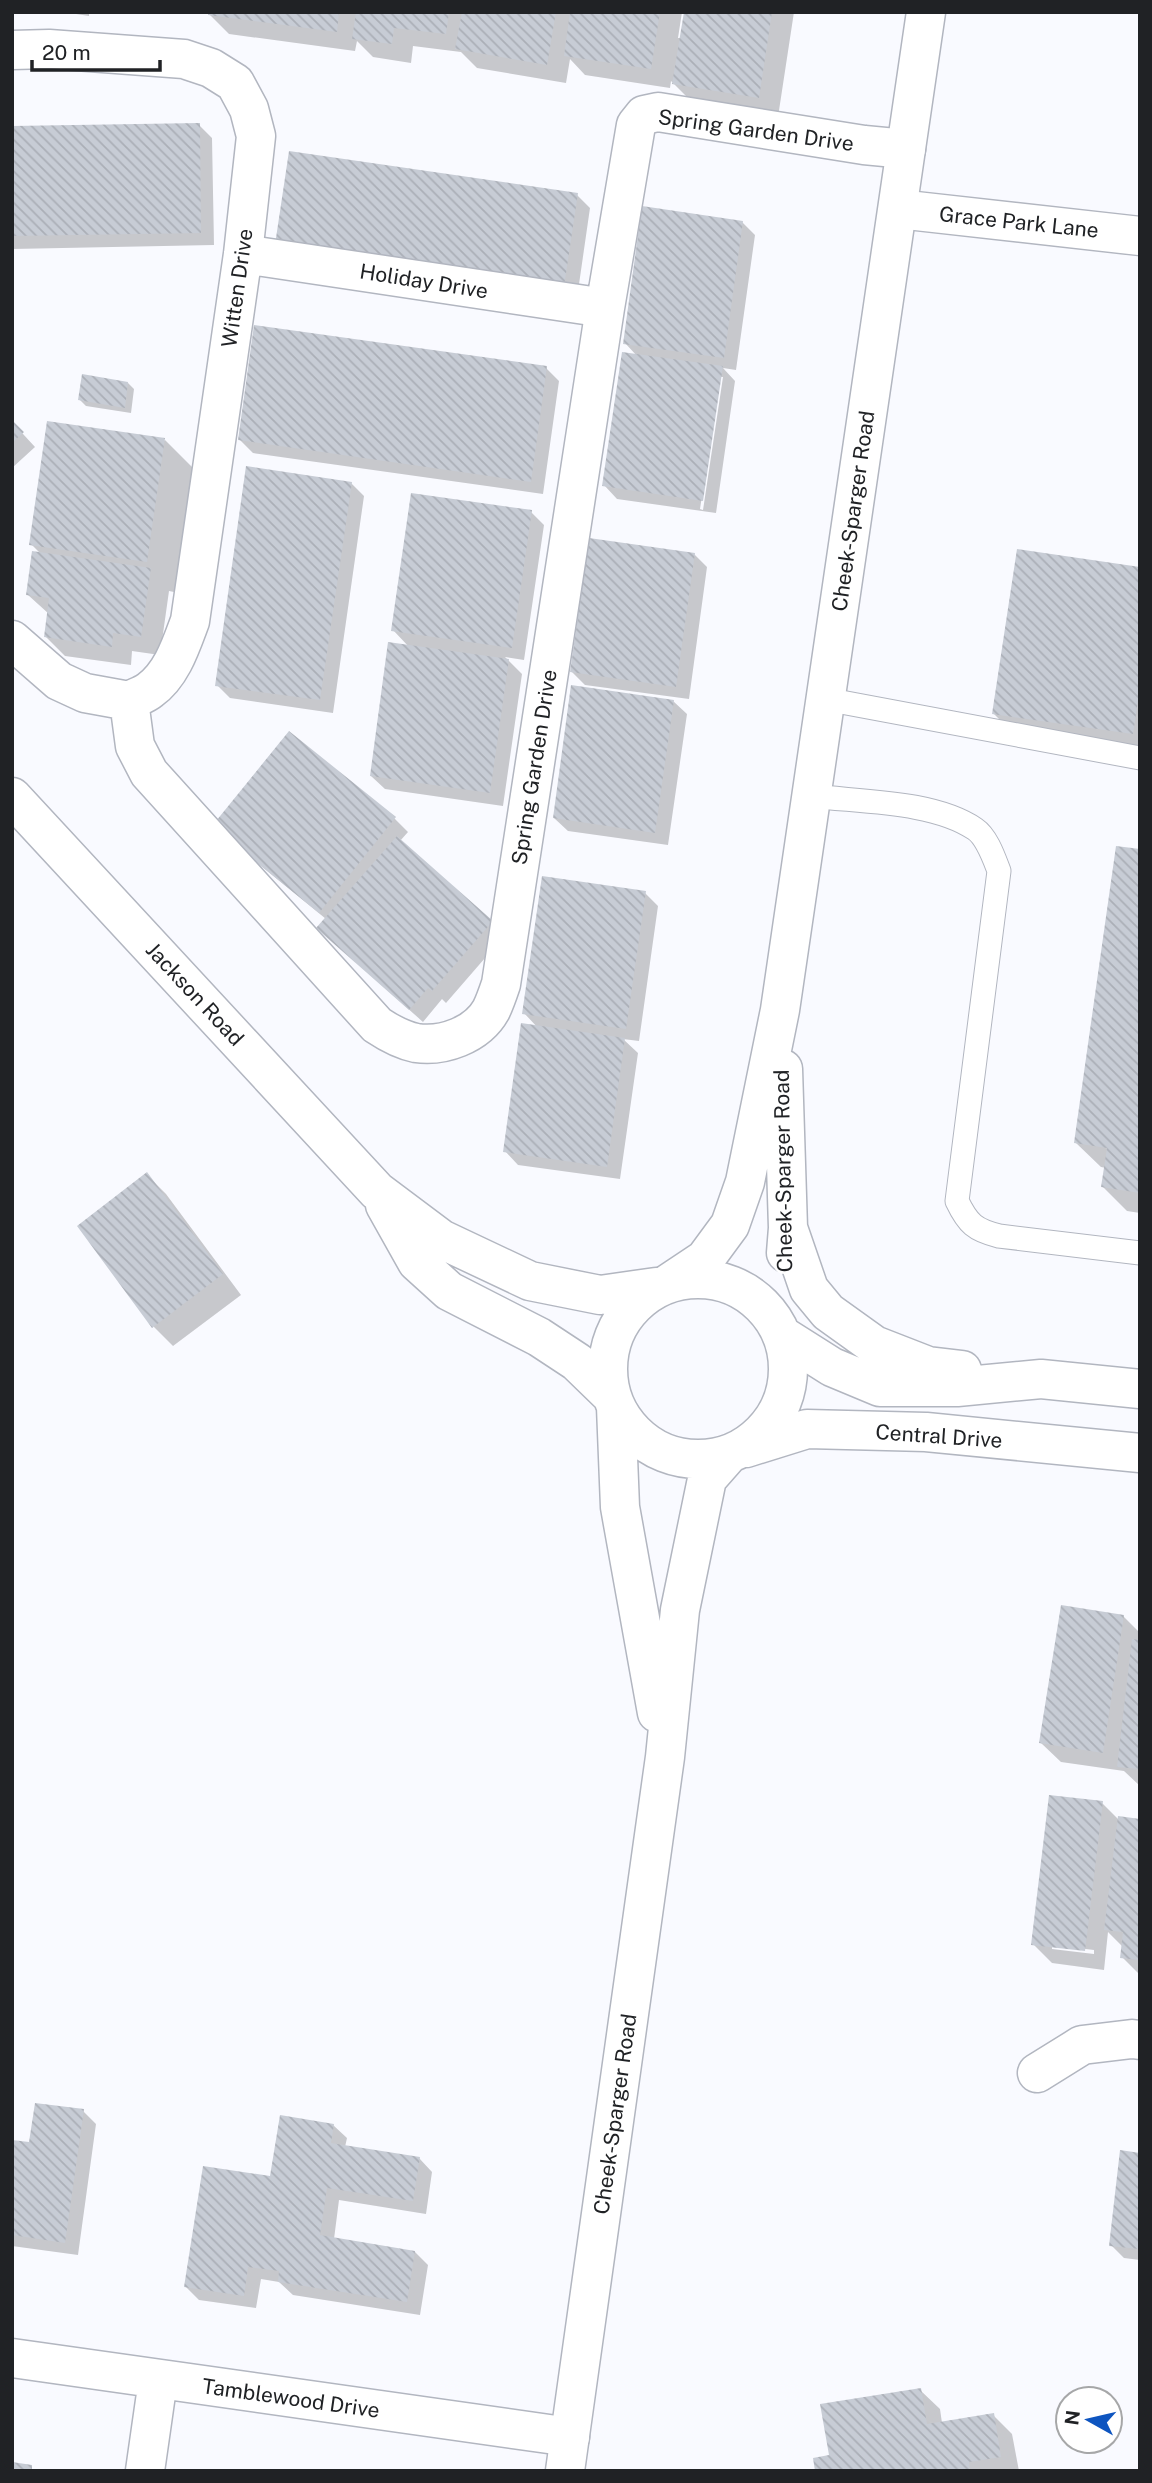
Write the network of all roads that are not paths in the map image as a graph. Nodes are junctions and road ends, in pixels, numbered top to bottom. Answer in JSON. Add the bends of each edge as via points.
{"nodes":[{"id":1,"x":926,"y":12,"type":"edge"},
{"id":2,"x":12,"y":50,"type":"edge"},
{"id":3,"x":906,"y":149,"type":"junction"},
{"id":4,"x":898,"y":209,"type":"junction"},
{"id":5,"x":1140,"y":236,"type":"edge"},
{"id":6,"x":243,"y":254,"type":"junction"},
{"id":7,"x":605,"y":308,"type":"junction"},
{"id":8,"x":12,"y":640,"type":"edge"},
{"id":9,"x":825,"y":699,"type":"junction"},
{"id":10,"x":129,"y":701,"type":"junction"},
{"id":11,"x":1140,"y":758,"type":"edge"},
{"id":12,"x":812,"y":796,"type":"junction"},
{"id":13,"x":12,"y":797,"type":"edge"},
{"id":14,"x":780,"y":1010,"type":"junction"},
{"id":15,"x":377,"y":1191,"type":"junction"},
{"id":16,"x":788,"y":1228,"type":"junction"},
{"id":17,"x":1140,"y":1253,"type":"edge"},
{"id":18,"x":663,"y":1285,"type":"junction"},
{"id":19,"x":782,"y":1334,"type":"junction"},
{"id":20,"x":1041,"y":1379,"type":"junction"},
{"id":21,"x":1140,"y":1389,"type":"edge"},
{"id":22,"x":614,"y":1401,"type":"junction"},
{"id":23,"x":735,"y":1452,"type":"junction"},
{"id":24,"x":1140,"y":1453,"type":"edge"},
{"id":25,"x":665,"y":1757,"type":"junction"},
{"id":26,"x":1140,"y":2040,"type":"edge"},
{"id":27,"x":1037,"y":2073,"type":"dead end"},
{"id":28,"x":12,"y":2358,"type":"edge"},
{"id":29,"x":158,"y":2380,"type":"junction"},
{"id":30,"x":568,"y":2454,"type":"edge"},
{"id":31,"x":145,"y":2471,"type":"edge"}],
"edges":[{"from":1,"to":3,"type":"main road","name":"Cheek-Sparger Road"},
{"from":2,"to":6,"type":"main road","name":"Witten Drive","via":[[184,59],[211,68],[234,83],[250,108],[256,136]]},
{"from":3,"to":4,"type":"main road","name":"Cheek-Sparger Road"},
{"from":3,"to":7,"type":"main road","name":"Spring Garden Drive","via":[[657,112],[644,115],[632,140]]},
{"from":4,"to":5,"type":"main road","name":"Grace Park Lane"},
{"from":4,"to":9,"type":"main road","name":"Cheek-Sparger Road"},
{"from":6,"to":7,"type":"main road","name":"Holiday Drive"},
{"from":6,"to":10,"type":"main road","name":"Witten Drive","via":[[190,621],[178,654],[164,674],[150,690]]},
{"from":7,"to":10,"type":"main road","name":"Spring Garden Drive","via":[[501,984],[491,1011],[474,1029],[435,1044],[415,1043],[377,1025],[149,773],[135,747]]},
{"from":8,"to":10,"type":"main road","via":[[59,681],[85,693]]},
{"from":9,"to":11,"type":"lane"},
{"from":9,"to":12,"type":"main road","name":"Cheek-Sparger Road"},
{"from":12,"to":14,"type":"main road","name":"Cheek-Sparger Road"},
{"from":12,"to":17,"type":"lane","via":[[935,810],[977,830],[999,871],[957,1201],[967,1220],[999,1236]]},
{"from":13,"to":15,"type":"main road","name":"Jackson Road"},
{"from":14,"to":16,"type":"main road","name":"Cheek-Sparger Road"},
{"from":14,"to":18,"type":"main road","name":"Cheek-Sparger Road","via":[[745,1182],[730,1225],[705,1259]]},
{"from":15,"to":18,"type":"main road","name":"Jackson Road","via":[[441,1239],[530,1281],[600,1294]]},
{"from":15,"to":22,"type":"main road","name":"Jackson Road","via":[[418,1262],[449,1291],[577,1362]]},
{"from":16,"to":19,"type":"main road","name":"Cheek-Sparger Road"},
{"from":16,"to":20,"type":"main road","via":[[809,1289],[828,1312],[874,1345],[928,1366]]},
{"from":18,"to":19,"type":"main road","via":[[695,1278],[722,1281],[746,1292],[767,1310]]},
{"from":18,"to":22,"type":"main road","via":[[640,1299],[611,1343],[608,1369]]},
{"from":19,"to":20,"type":"main road","via":[[832,1367],[880,1387],[957,1387]]},
{"from":19,"to":23,"type":"main road","via":[[788,1362],[786,1390],[758,1437]]},
{"from":20,"to":21,"type":"main road"},
{"from":22,"to":23,"type":"main road","via":[[631,1429],[652,1447],[676,1457],[703,1459]]},
{"from":22,"to":25,"type":"main road","name":"Cheek-Sparger Road","via":[[621,1507]]},
{"from":23,"to":24,"type":"main road","name":"Central Drive","via":[[807,1429],[926,1432]]},
{"from":23,"to":25,"type":"main road","name":"Cheek-Sparger Road","via":[[707,1479],[680,1609]]},
{"from":25,"to":30,"type":"main road","name":"Cheek-Sparger Road"},
{"from":26,"to":27,"type":"main road","via":[[1083,2045]]},
{"from":28,"to":29,"type":"main road","name":"Tamblewood Drive"},
{"from":29,"to":30,"type":"main road","name":"Tamblewood Drive"},
{"from":29,"to":31,"type":"main road"}]}
